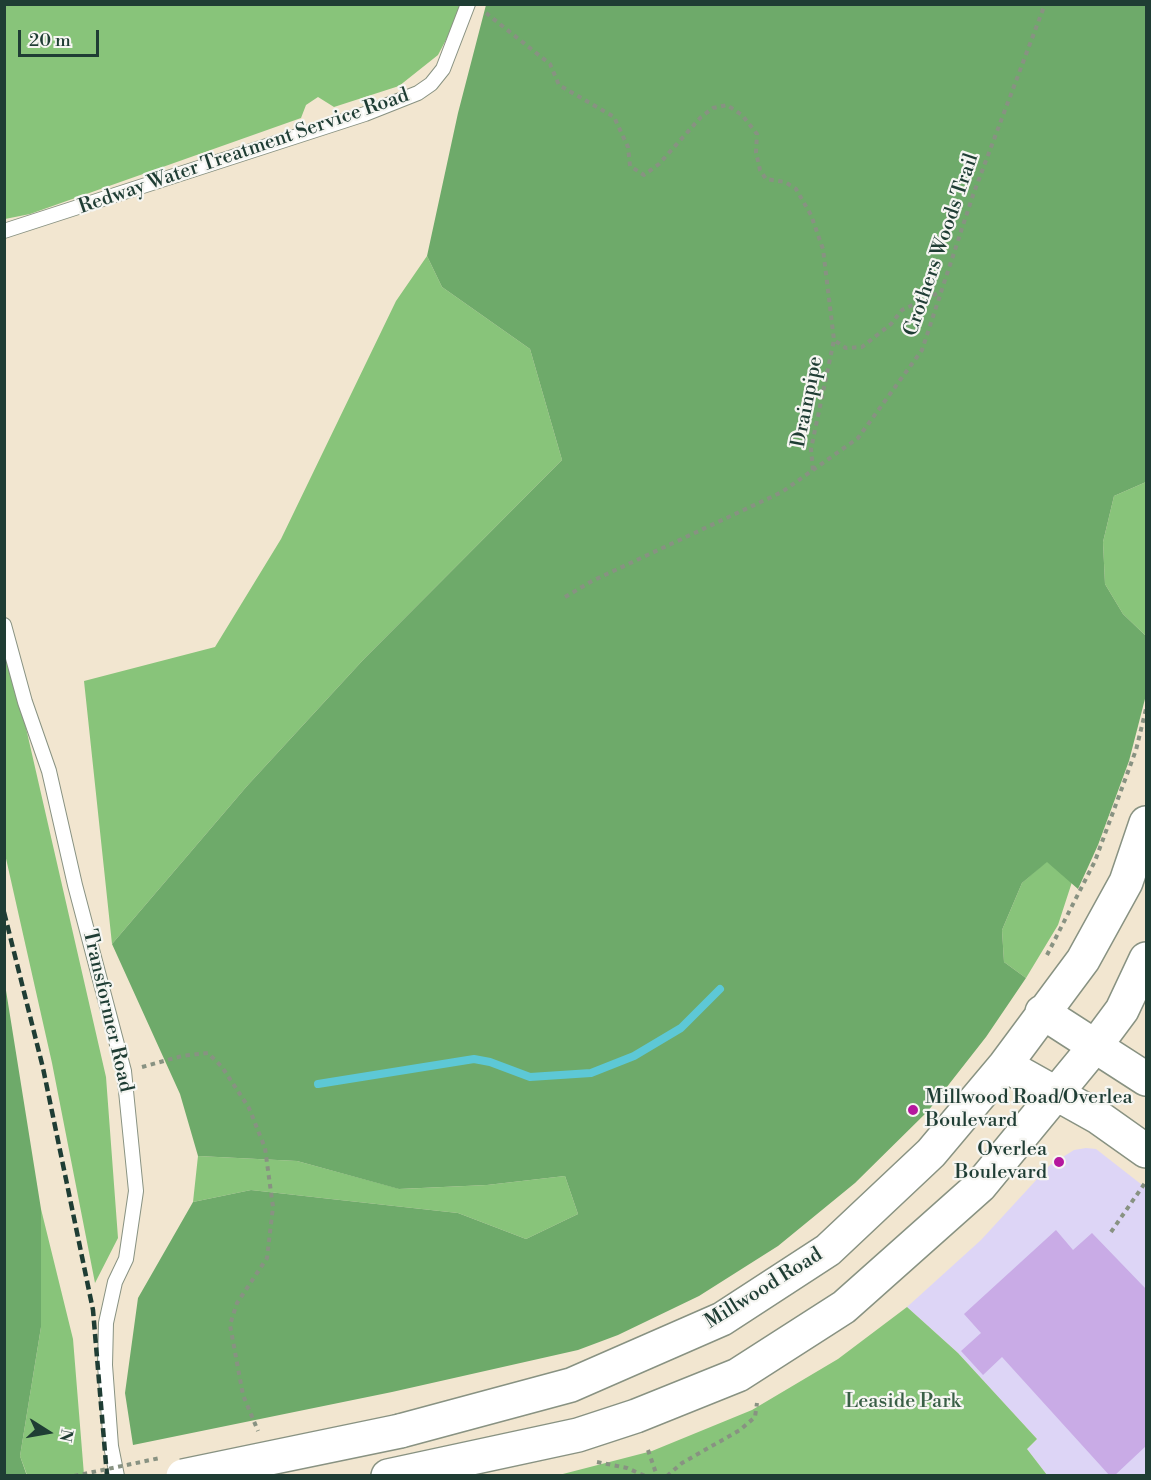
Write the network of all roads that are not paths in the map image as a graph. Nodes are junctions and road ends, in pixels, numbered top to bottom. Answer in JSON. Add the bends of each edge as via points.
{"nodes":[{"id":1,"x":468,"y":4,"type":"edge"},
{"id":2,"x":4,"y":231,"type":"edge"},
{"id":3,"x":4,"y":625,"type":"edge"},
{"id":4,"x":1146,"y":823,"type":"edge"},
{"id":5,"x":1146,"y":959,"type":"edge"},
{"id":6,"x":1042,"y":1012,"type":"junction"},
{"id":7,"x":1096,"y":1046,"type":"junction"},
{"id":8,"x":1005,"y":1065,"type":"junction"},
{"id":9,"x":1146,"y":1079,"type":"edge"},
{"id":10,"x":1057,"y":1093,"type":"junction"},
{"id":11,"x":1146,"y":1151,"type":"edge"},
{"id":12,"x":398,"y":1473,"type":"edge"},
{"id":13,"x":117,"y":1476,"type":"edge"},
{"id":14,"x":183,"y":1476,"type":"edge"}],
"edges":[{"from":1,"to":2,"type":"lane","name":"Redway Water Treatment Service Road","via":[[443,69],[418,93],[377,110]]},
{"from":3,"to":13,"type":"lane","name":"Transformer Road","via":[[49,771],[124,1071],[136,1191],[126,1259],[115,1282],[106,1323],[105,1365]]},
{"from":4,"to":6,"type":"main road","name":"Millwood Road","via":[[1126,882],[1088,950]]},
{"from":5,"to":7,"type":"main road","via":[[1122,1010]]},
{"from":6,"to":7,"type":"main road"},
{"from":6,"to":8,"type":"main road","name":"Millwood Road"},
{"from":7,"to":9,"type":"main road"},
{"from":7,"to":10,"type":"main road"},
{"from":8,"to":10,"type":"main road"},
{"from":8,"to":14,"type":"main road","name":"Millwood Road","bridge":true,"via":[[931,1153],[828,1250],[722,1319],[560,1389],[400,1431]]},
{"from":10,"to":11,"type":"main road"},
{"from":10,"to":12,"type":"main road","via":[[980,1186],[854,1300],[738,1375],[578,1435]]}]}
